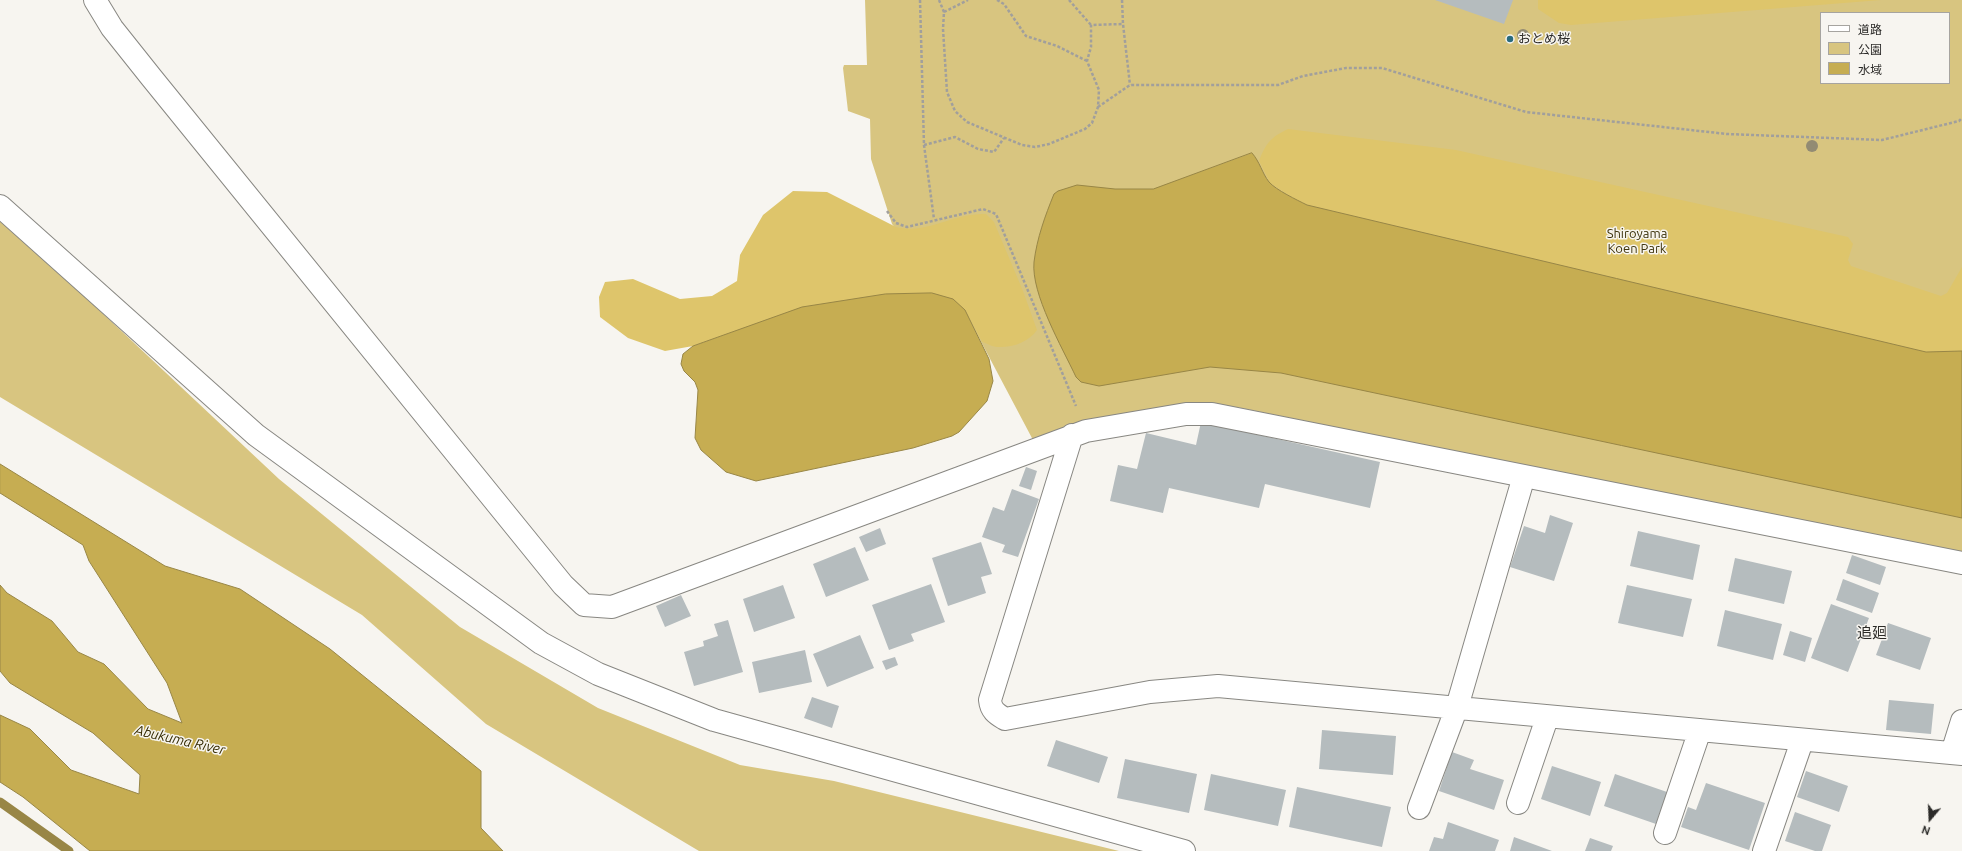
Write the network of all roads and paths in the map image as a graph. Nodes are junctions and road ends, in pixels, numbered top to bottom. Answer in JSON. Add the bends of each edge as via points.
{"nodes":[{"id":1,"x":95,"y":0,"type":"edge"},
{"id":2,"x":920,"y":0,"type":"edge"},
{"id":3,"x":939,"y":0,"type":"edge"},
{"id":4,"x":968,"y":0,"type":"edge"},
{"id":5,"x":997,"y":0,"type":"edge"},
{"id":6,"x":1069,"y":0,"type":"edge"},
{"id":7,"x":1122,"y":0,"type":"edge"},
{"id":8,"x":944,"y":12,"type":"junction"},
{"id":9,"x":1122,"y":24,"type":"junction"},
{"id":10,"x":1091,"y":25,"type":"junction"},
{"id":11,"x":1087,"y":61,"type":"junction"},
{"id":12,"x":1130,"y":85,"type":"junction"},
{"id":13,"x":1098,"y":107,"type":"junction"},
{"id":14,"x":1962,"y":118,"type":"edge"},
{"id":15,"x":1004,"y":138,"type":"junction"},
{"id":16,"x":924,"y":145,"type":"junction"},
{"id":17,"x":0,"y":206,"type":"edge"},
{"id":18,"x":887,"y":211,"type":"dead end"},
{"id":19,"x":934,"y":219,"type":"junction"},
{"id":20,"x":1079,"y":433,"type":"junction"},
{"id":21,"x":1524,"y":476,"type":"junction"},
{"id":22,"x":1962,"y":563,"type":"edge"},
{"id":23,"x":1457,"y":707,"type":"junction"},
{"id":24,"x":1547,"y":718,"type":"junction"},
{"id":25,"x":1962,"y":721,"type":"edge"},
{"id":26,"x":1700,"y":730,"type":"junction"},
{"id":27,"x":1802,"y":741,"type":"junction"},
{"id":28,"x":1957,"y":754,"type":"edge"},
{"id":29,"x":1518,"y":803,"type":"dead end"},
{"id":30,"x":1419,"y":808,"type":"dead end"},
{"id":31,"x":1665,"y":833,"type":"dead end"},
{"id":32,"x":1184,"y":851,"type":"edge"},
{"id":33,"x":1764,"y":851,"type":"edge"}],
"edges":[{"from":1,"to":20,"type":"street","via":[[112,28],[151,77],[558,579],[584,605],[612,607]]},
{"from":2,"to":16,"type":"path"},
{"from":3,"to":8,"type":"path"},
{"from":4,"to":8,"type":"path"},
{"from":5,"to":11,"type":"path","via":[[1004,4],[1026,36],[1057,46]]},
{"from":6,"to":10,"type":"path"},
{"from":7,"to":9,"type":"path"},
{"from":8,"to":15,"type":"path","via":[[949,102],[967,122]]},
{"from":9,"to":10,"type":"path"},
{"from":9,"to":12,"type":"path"},
{"from":10,"to":11,"type":"path","via":[[1091,47]]},
{"from":11,"to":13,"type":"path","via":[[1098,90]]},
{"from":12,"to":13,"type":"path"},
{"from":12,"to":14,"type":"path","via":[[1278,85],[1303,76],[1346,68],[1382,68],[1526,112],[1727,134],[1882,140]]},
{"from":13,"to":15,"type":"path","via":[[1092,123],[1085,129],[1049,144],[1035,147]]},
{"from":15,"to":16,"type":"path","via":[[994,152],[978,149],[955,137]]},
{"from":16,"to":19,"type":"path"},
{"from":17,"to":32,"type":"street","via":[[256,435],[547,647],[598,674],[714,720]]},
{"from":18,"to":19,"type":"path","via":[[896,222],[907,227]]},
{"from":19,"to":20,"type":"path","via":[[983,209],[996,214]]},
{"from":20,"to":21,"type":"street","via":[[1186,414],[1212,414]]},
{"from":20,"to":23,"type":"street","via":[[990,700],[990,706],[996,714],[1005,719],[1017,718],[1150,692],[1218,686]]},
{"from":21,"to":22,"type":"street"},
{"from":21,"to":23,"type":"street"},
{"from":23,"to":24,"type":"street"},
{"from":23,"to":30,"type":"street"},
{"from":24,"to":26,"type":"street"},
{"from":24,"to":29,"type":"street"},
{"from":25,"to":28,"type":"street"},
{"from":26,"to":27,"type":"street"},
{"from":26,"to":31,"type":"street"},
{"from":27,"to":28,"type":"street"},
{"from":27,"to":33,"type":"street"}]}
